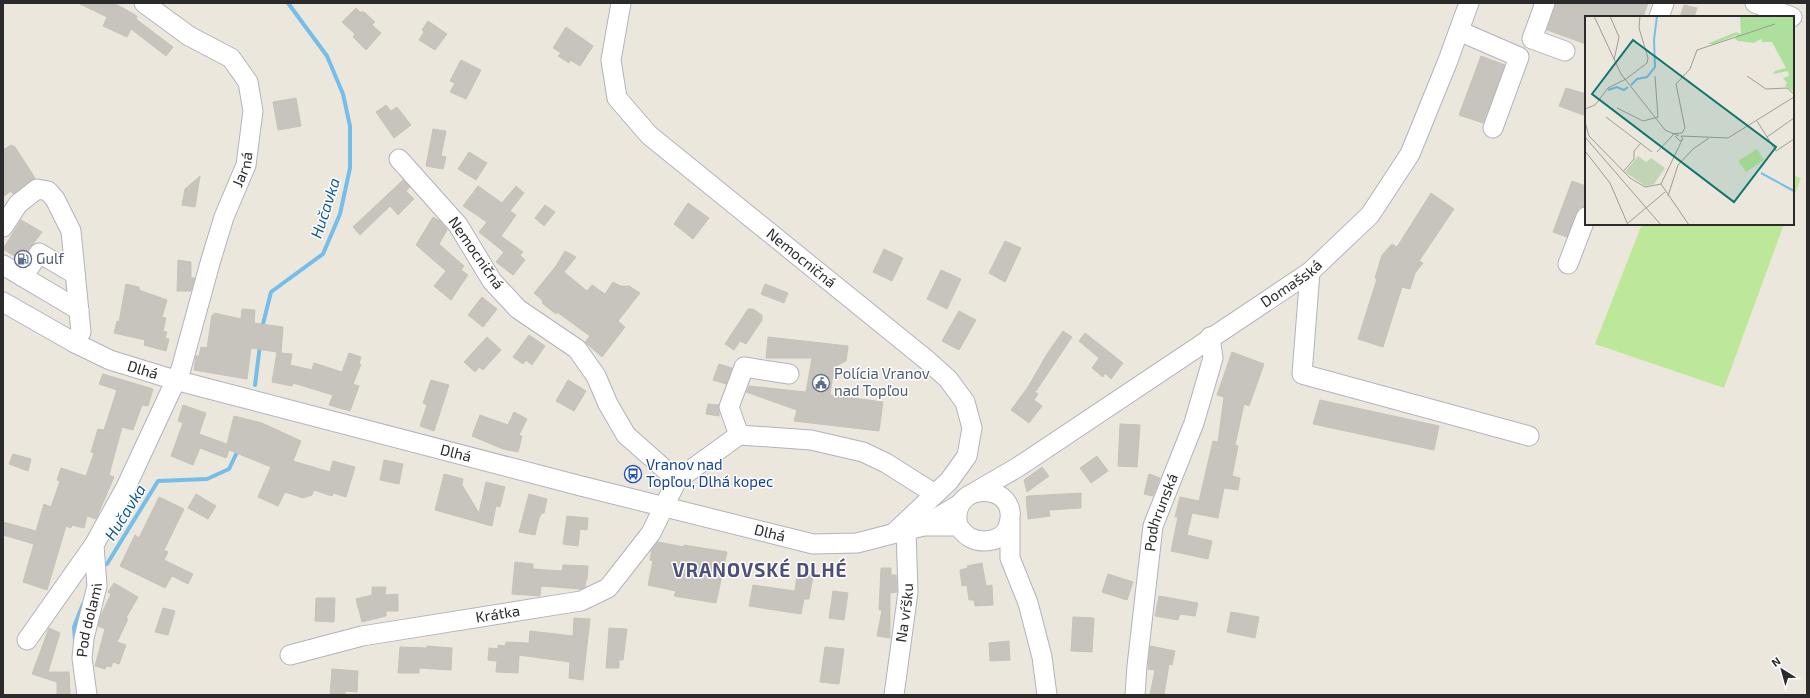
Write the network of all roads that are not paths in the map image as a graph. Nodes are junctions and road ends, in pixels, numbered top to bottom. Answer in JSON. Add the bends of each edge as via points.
{"nodes":[{"id":1,"x":144,"y":3,"type":"edge"},
{"id":2,"x":621,"y":3,"type":"edge"},
{"id":3,"x":1469,"y":3,"type":"edge"},
{"id":4,"x":1545,"y":3,"type":"edge"},
{"id":5,"x":1664,"y":3,"type":"edge"},
{"id":6,"x":1755,"y":3,"type":"edge"},
{"id":7,"x":1659,"y":16,"type":"edge"},
{"id":8,"x":1790,"y":16,"type":"edge"},
{"id":9,"x":1794,"y":17,"type":"edge"},
{"id":10,"x":1807,"y":22,"type":"edge"},
{"id":11,"x":1459,"y":31,"type":"junction"},
{"id":12,"x":1566,"y":51,"type":"dead end"},
{"id":13,"x":1493,"y":128,"type":"dead end"},
{"id":14,"x":399,"y":159,"type":"dead end"},
{"id":15,"x":1585,"y":220,"type":"edge"},
{"id":16,"x":3,"y":227,"type":"edge"},
{"id":17,"x":1568,"y":264,"type":"dead end"},
{"id":18,"x":3,"y":265,"type":"edge"},
{"id":19,"x":29,"y":269,"type":"junction"},
{"id":20,"x":1310,"y":272,"type":"junction"},
{"id":21,"x":77,"y":292,"type":"junction"},
{"id":22,"x":3,"y":302,"type":"edge"},
{"id":23,"x":1210,"y":337,"type":"junction"},
{"id":24,"x":75,"y":343,"type":"junction"},
{"id":25,"x":789,"y":374,"type":"dead end"},
{"id":26,"x":175,"y":380,"type":"junction"},
{"id":27,"x":739,"y":435,"type":"junction"},
{"id":28,"x":1529,"y":436,"type":"dead end"},
{"id":29,"x":1009,"y":472,"type":"junction"},
{"id":30,"x":677,"y":480,"type":"junction"},
{"id":31,"x":975,"y":492,"type":"junction"},
{"id":32,"x":928,"y":496,"type":"junction"},
{"id":33,"x":1003,"y":497,"type":"junction"},
{"id":34,"x":960,"y":504,"type":"junction"},
{"id":35,"x":663,"y":507,"type":"junction"},
{"id":36,"x":1010,"y":521,"type":"junction"},
{"id":37,"x":958,"y":526,"type":"junction"},
{"id":38,"x":907,"y":530,"type":"junction"},
{"id":39,"x":981,"y":542,"type":"junction"},
{"id":40,"x":94,"y":545,"type":"junction"},
{"id":41,"x":1013,"y":565,"type":"junction"},
{"id":42,"x":27,"y":640,"type":"dead end"},
{"id":43,"x":290,"y":655,"type":"dead end"},
{"id":44,"x":86,"y":695,"type":"edge"},
{"id":45,"x":894,"y":695,"type":"edge"},
{"id":46,"x":1047,"y":695,"type":"edge"},
{"id":47,"x":1135,"y":695,"type":"edge"}],
"edges":[{"from":1,"to":26,"type":"street","name":"Jarná","via":[[189,36],[231,58],[248,82],[253,111],[246,165],[224,217],[181,369]]},
{"from":2,"to":32,"type":"street","name":"Nemocničná","via":[[611,60],[617,98],[649,135],[928,361],[948,379],[965,402],[972,428],[967,456],[949,481]]},
{"from":3,"to":11,"type":"street","name":"Domašská"},
{"from":4,"to":12,"type":"street","via":[[1532,39]]},
{"from":5,"to":7,"type":"street"},
{"from":6,"to":8,"type":"street"},
{"from":9,"to":10,"type":"street"},
{"from":11,"to":13,"type":"street","via":[[1519,57]]},
{"from":11,"to":20,"type":"street","name":"Domašská","via":[[1410,154],[1370,216]]},
{"from":14,"to":30,"type":"street","name":"Nemocničná","via":[[458,225],[492,280],[518,308],[577,349],[596,376],[608,404],[626,434]]},
{"from":15,"to":17,"type":"street"},
{"from":16,"to":21,"type":"street","via":[[23,200],[37,189],[48,191],[55,199],[71,231]]},
{"from":18,"to":19,"type":"street"},
{"from":19,"to":21,"type":"street"},
{"from":19,"to":21,"type":"street","via":[[39,252]]},
{"from":20,"to":23,"type":"street","name":"Domašská"},
{"from":20,"to":28,"type":"street","via":[[1302,374]]},
{"from":21,"to":24,"type":"street","via":[[81,332]]},
{"from":22,"to":24,"type":"street","name":"Dlhá"},
{"from":23,"to":29,"type":"street","name":"Domašská"},
{"from":23,"to":47,"type":"street","name":"Podhrunská","via":[[1213,358],[1194,423],[1153,526]]},
{"from":24,"to":26,"type":"street","name":"Dlhá","via":[[110,360]]},
{"from":25,"to":27,"type":"street","via":[[744,366],[729,407]]},
{"from":26,"to":35,"type":"street","name":"Dlhá"},
{"from":26,"to":40,"type":"street","name":"Pod dolami","via":[[126,487]]},
{"from":27,"to":30,"type":"street"},
{"from":27,"to":32,"type":"street","via":[[810,440],[864,452]]},
{"from":29,"to":31,"type":"street","name":"Domašská"},
{"from":29,"to":33,"type":"street"},
{"from":30,"to":35,"type":"street"},
{"from":31,"to":33,"type":"street","via":[[992,492]]},
{"from":31,"to":34,"type":"street"},
{"from":32,"to":38,"type":"street","name":"Nemocničná"},
{"from":32,"to":38,"type":"street","name":"Na vŕšku","via":[[916,519],[917,524]]},
{"from":33,"to":36,"type":"street","via":[[1009,509]]},
{"from":34,"to":37,"type":"street","via":[[956,518]]},
{"from":34,"to":38,"type":"street"},
{"from":35,"to":38,"type":"street","name":"Dlhá","via":[[813,544],[857,543]]},
{"from":35,"to":43,"type":"street","name":"Krátka","via":[[650,533],[608,588],[581,601],[362,636]]},
{"from":36,"to":39,"type":"street","via":[[1007,530],[1000,537]]},
{"from":36,"to":41,"type":"street"},
{"from":37,"to":38,"type":"street"},
{"from":37,"to":39,"type":"street","via":[[971,538]]},
{"from":38,"to":45,"type":"street","name":"Na vŕšku","via":[[908,592]]},
{"from":39,"to":41,"type":"street"},
{"from":40,"to":42,"type":"street","name":"Pod dolami"},
{"from":40,"to":44,"type":"street","name":"Pod dolami","via":[[97,586],[84,638],[82,658]]},
{"from":41,"to":46,"type":"street","via":[[1028,603],[1042,657]]}]}
